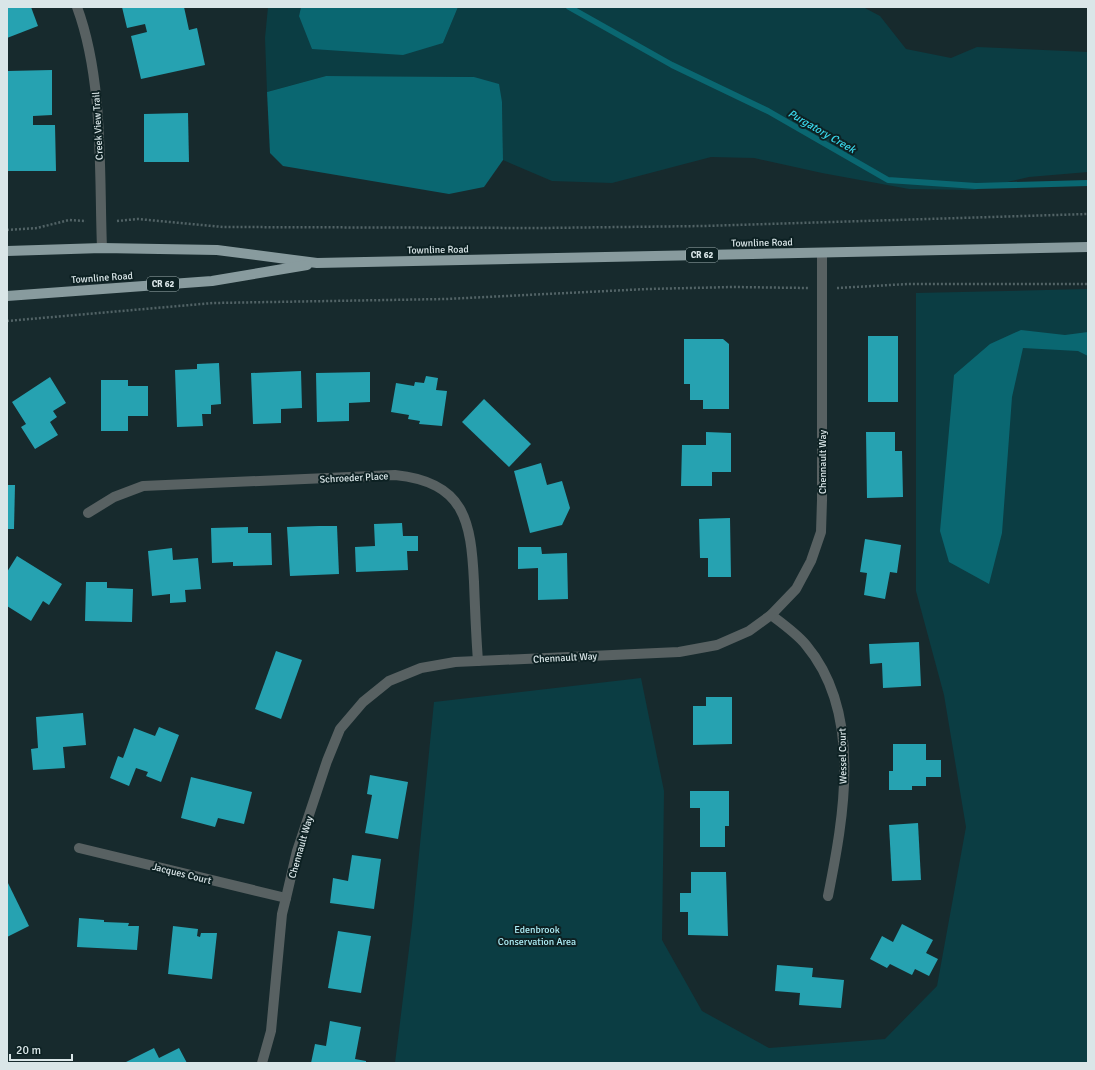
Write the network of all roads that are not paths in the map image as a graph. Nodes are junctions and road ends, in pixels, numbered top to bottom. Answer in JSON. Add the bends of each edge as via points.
{"nodes":[{"id":1,"x":77,"y":7,"type":"edge"},
{"id":2,"x":1088,"y":247,"type":"edge"},
{"id":3,"x":102,"y":248,"type":"junction"},
{"id":4,"x":7,"y":251,"type":"edge"},
{"id":5,"x":822,"y":253,"type":"junction"},
{"id":6,"x":317,"y":263,"type":"junction"},
{"id":7,"x":7,"y":296,"type":"edge"},
{"id":8,"x":88,"y":513,"type":"dead end"},
{"id":9,"x":772,"y":615,"type":"junction"},
{"id":10,"x":478,"y":662,"type":"junction"},
{"id":11,"x":79,"y":848,"type":"dead end"},
{"id":12,"x":828,"y":896,"type":"dead end"},
{"id":13,"x":286,"y":898,"type":"junction"},
{"id":14,"x":262,"y":1063,"type":"edge"}],
"edges":[{"from":1,"to":3,"type":"street","name":"Creek View Trail","via":[[94,73]]},
{"from":2,"to":5,"type":"main road","name":"Townline Road","number":"CR 62"},
{"from":3,"to":4,"type":"main road","name":"Townline Road","number":"CR 62"},
{"from":3,"to":6,"type":"main road","name":"Townline Road","number":"CR 62","via":[[217,250]]},
{"from":5,"to":6,"type":"main road","name":"Townline Road","number":"CR 62"},
{"from":5,"to":9,"type":"street","name":"Chennault Way","via":[[821,532],[811,561],[796,588]]},
{"from":6,"to":7,"type":"main road","name":"Townline Road","number":"CR 62","via":[[212,281]]},
{"from":8,"to":10,"type":"street","name":"Schroeder Place","via":[[114,497],[143,486],[395,475],[418,477],[438,486],[455,501],[466,521],[472,543]]},
{"from":9,"to":10,"type":"street","name":"Chennault Way","via":[[749,631],[717,646],[679,652]]},
{"from":9,"to":12,"type":"street","name":"Wessel Court","via":[[806,644],[824,672],[837,702],[843,735],[843,782],[839,839]]},
{"from":10,"to":13,"type":"street","name":"Chennault Way","via":[[455,662],[421,668],[389,681],[363,702],[340,729],[297,851]]},
{"from":11,"to":13,"type":"street","name":"Jacques Court"},
{"from":13,"to":14,"type":"street","name":"Chennault Way","via":[[282,914],[271,1031]]}]}
